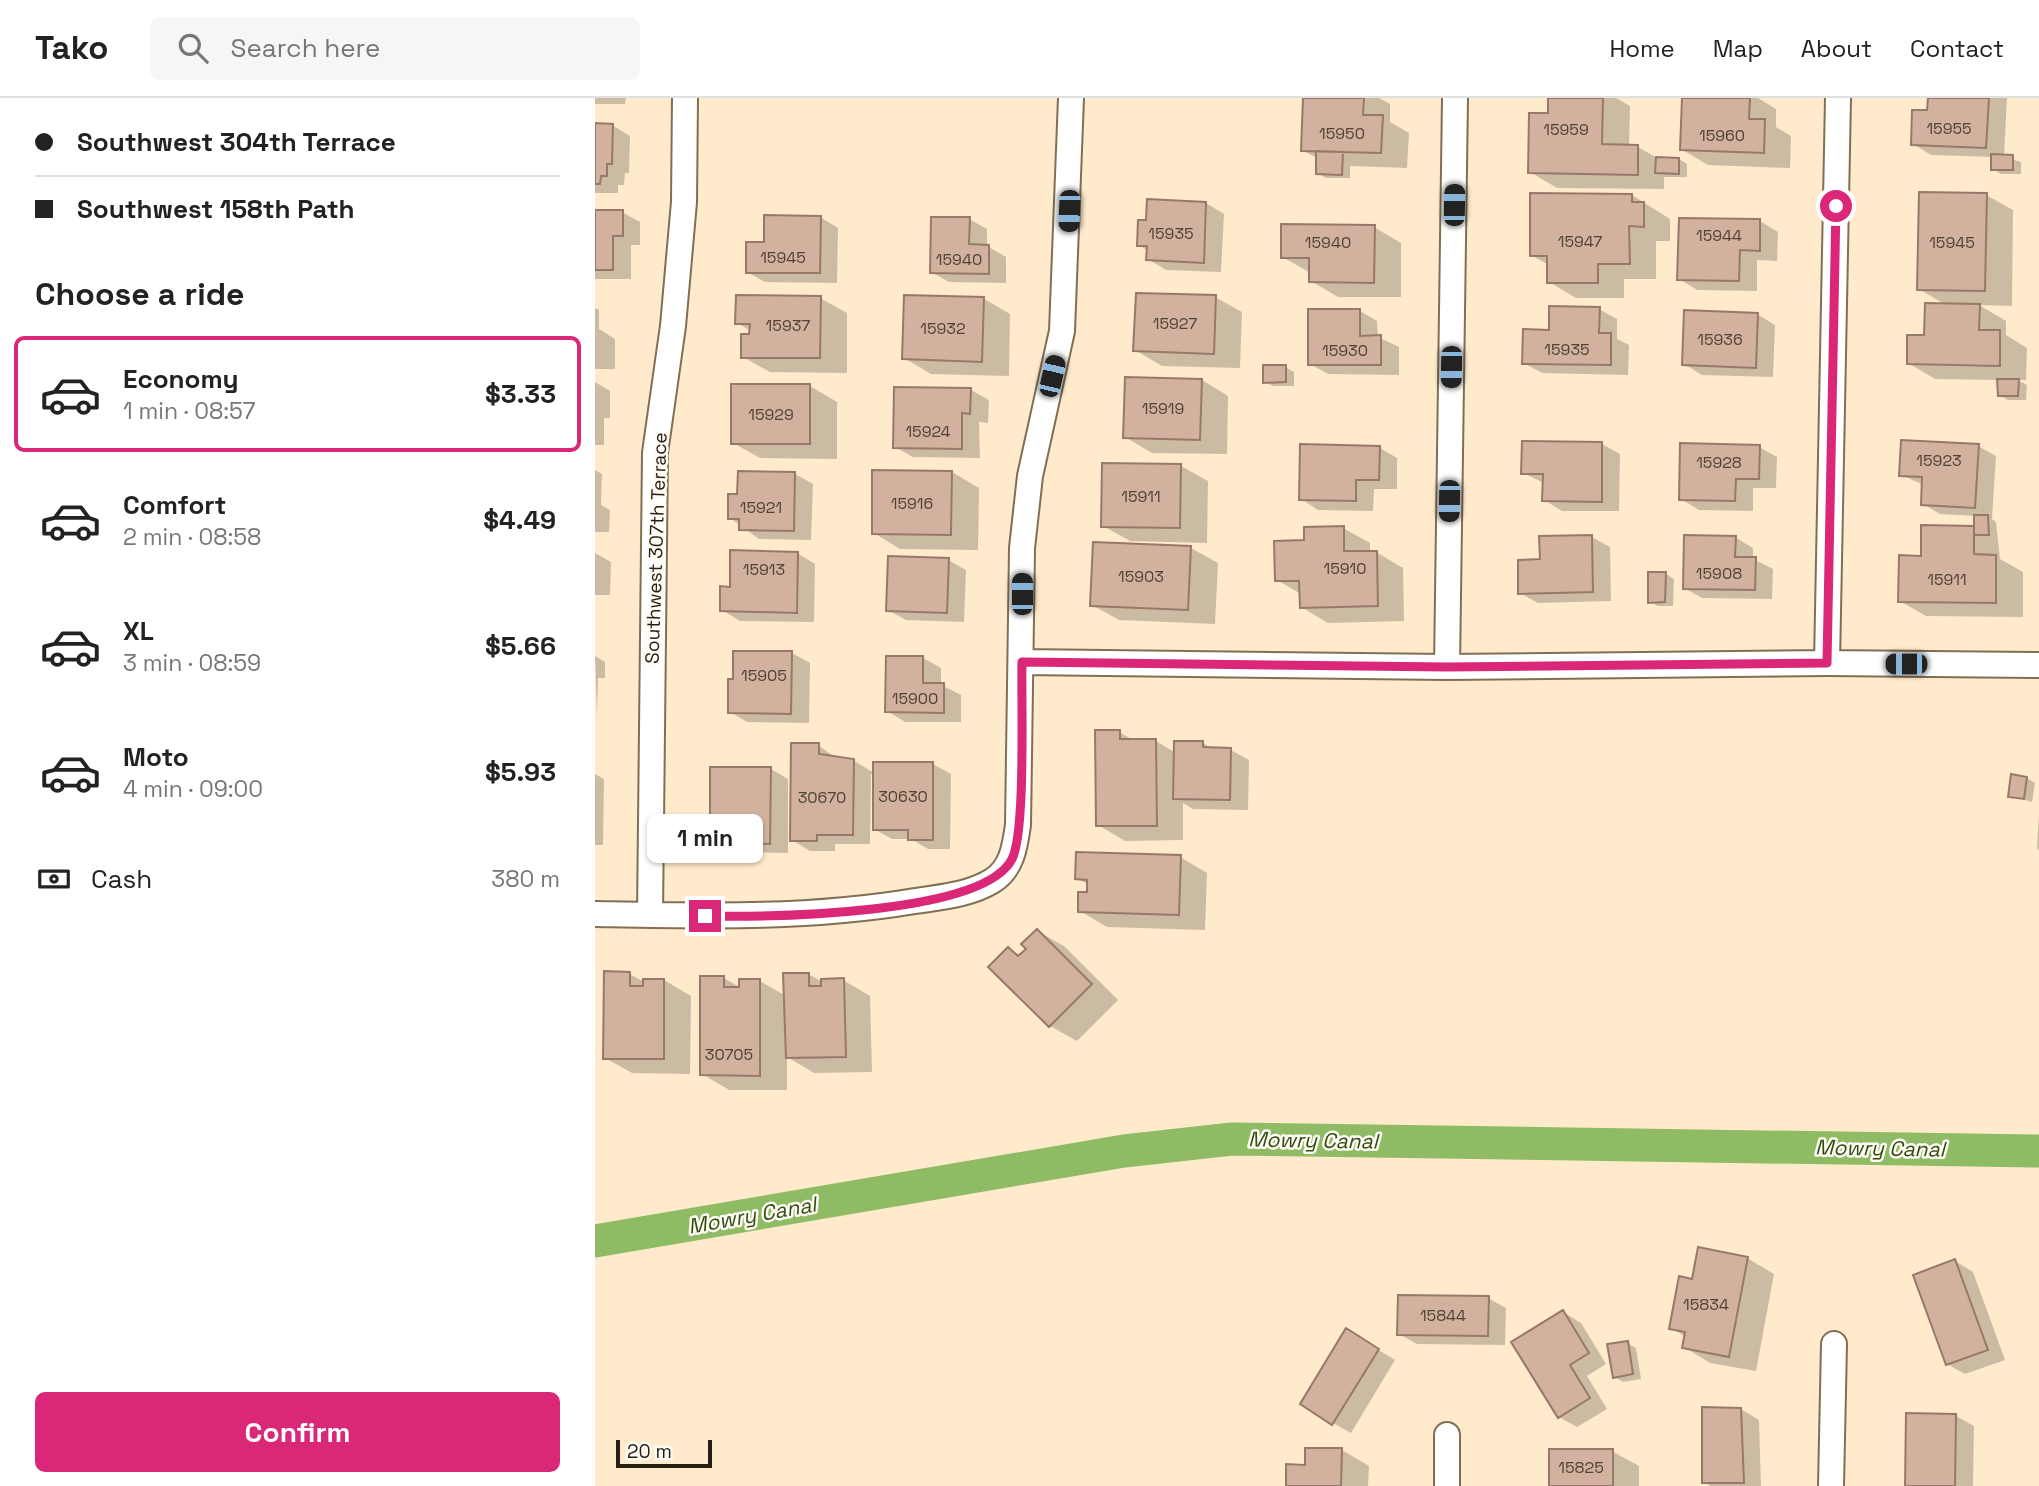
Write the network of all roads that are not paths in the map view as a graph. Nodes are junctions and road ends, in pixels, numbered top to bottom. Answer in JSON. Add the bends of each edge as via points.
{"nodes":[{"id":1,"x":685,"y":98,"type":"edge"},
{"id":2,"x":1072,"y":98,"type":"edge"},
{"id":3,"x":1455,"y":98,"type":"edge"},
{"id":4,"x":1838,"y":98,"type":"edge"},
{"id":5,"x":1022,"y":662,"type":"junction"},
{"id":6,"x":1827,"y":663,"type":"junction"},
{"id":7,"x":2039,"y":665,"type":"edge"},
{"id":8,"x":1447,"y":667,"type":"junction"},
{"id":9,"x":595,"y":914,"type":"edge"},
{"id":10,"x":650,"y":915,"type":"junction"},
{"id":11,"x":1834,"y":1344,"type":"dead end"},
{"id":12,"x":1447,"y":1435,"type":"dead end"},
{"id":13,"x":1447,"y":1486,"type":"edge"},
{"id":14,"x":1831,"y":1486,"type":"edge"}],
"edges":[{"from":1,"to":10,"type":"street","name":"Southwest 307th Terrace","via":[[684,202],[655,453]]},
{"from":2,"to":5,"type":"street","via":[[1062,331],[1030,477],[1022,548]]},
{"from":3,"to":8,"type":"street"},
{"from":4,"to":6,"type":"street"},
{"from":5,"to":8,"type":"street"},
{"from":5,"to":10,"type":"street","via":[[1018,825],[1012,858],[994,880],[962,894],[864,910],[761,917]]},
{"from":6,"to":7,"type":"street"},
{"from":6,"to":8,"type":"street"},
{"from":9,"to":10,"type":"street"},
{"from":11,"to":14,"type":"street"},
{"from":12,"to":13,"type":"street"}]}
